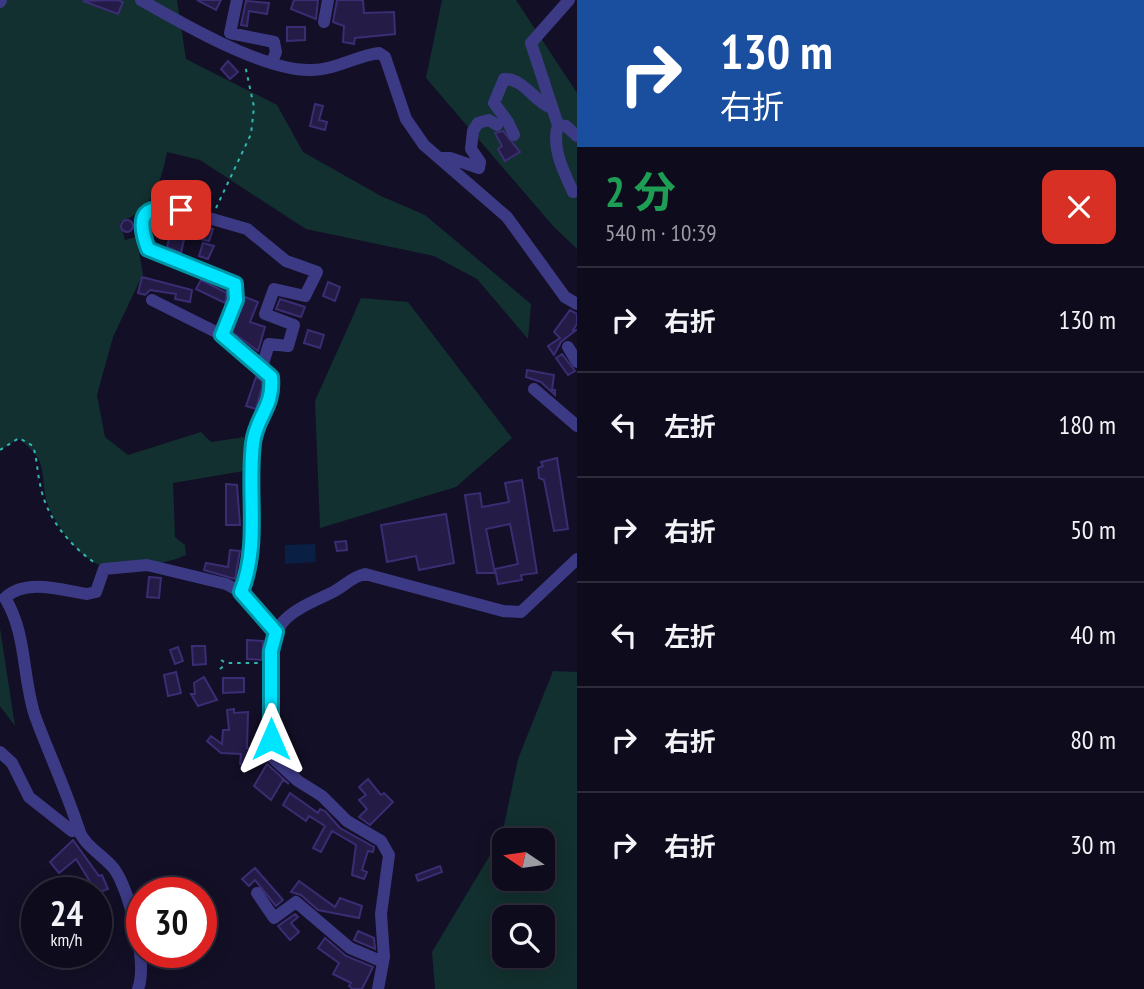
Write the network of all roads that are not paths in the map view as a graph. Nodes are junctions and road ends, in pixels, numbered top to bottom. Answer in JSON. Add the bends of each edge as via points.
{"nodes":[{"id":1,"x":141,"y":0,"type":"edge"},
{"id":2,"x":237,"y":0,"type":"edge"},
{"id":3,"x":328,"y":0,"type":"edge"},
{"id":4,"x":569,"y":0,"type":"edge"},
{"id":5,"x":324,"y":22,"type":"dead end"},
{"id":6,"x":272,"y":62,"type":"junction"},
{"id":7,"x":552,"y":108,"type":"junction"},
{"id":8,"x":497,"y":125,"type":"dead end"},
{"id":9,"x":558,"y":125,"type":"junction"},
{"id":10,"x":514,"y":135,"type":"dead end"},
{"id":11,"x":577,"y":136,"type":"edge"},
{"id":12,"x":439,"y":158,"type":"junction"},
{"id":13,"x":573,"y":192,"type":"dead end"},
{"id":14,"x":152,"y":300,"type":"dead end"},
{"id":15,"x":577,"y":304,"type":"edge"},
{"id":16,"x":222,"y":335,"type":"junction"},
{"id":17,"x":568,"y":347,"type":"dead end"},
{"id":18,"x":577,"y":362,"type":"edge"},
{"id":19,"x":262,"y":367,"type":"junction"},
{"id":20,"x":534,"y":389,"type":"dead end"},
{"id":21,"x":577,"y":426,"type":"edge"},
{"id":22,"x":577,"y":559,"type":"edge"},
{"id":23,"x":241,"y":592,"type":"junction"},
{"id":24,"x":276,"y":632,"type":"junction"},
{"id":25,"x":0,"y":752,"type":"edge"},
{"id":26,"x":79,"y":830,"type":"junction"},
{"id":27,"x":257,"y":893,"type":"dead end"},
{"id":28,"x":383,"y":962,"type":"junction"},
{"id":29,"x":138,"y":989,"type":"edge"},
{"id":30,"x":378,"y":989,"type":"edge"}],
"edges":[{"from":1,"to":6,"type":"street"},
{"from":2,"to":6,"type":"street","via":[[230,33],[274,42]]},
{"from":3,"to":5,"type":"street"},
{"from":4,"to":7,"type":"street","via":[[531,44]]},
{"from":6,"to":12,"type":"street","via":[[309,71],[379,53],[385,57],[406,119]]},
{"from":7,"to":9,"type":"street"},
{"from":7,"to":10,"type":"street","via":[[515,80],[504,79],[494,103]]},
{"from":8,"to":12,"type":"street","via":[[489,120],[478,123],[473,131],[471,149],[479,168]]},
{"from":9,"to":11,"type":"street"},
{"from":9,"to":13,"type":"street","via":[[555,135],[560,160]]},
{"from":12,"to":15,"type":"street","via":[[499,208],[565,297]]},
{"from":14,"to":16,"type":"street"},
{"from":16,"to":19,"type":"street"},
{"from":16,"to":19,"type":"street","via":[[236,300],[235,284],[148,249],[141,230],[151,209],[163,207],[247,229],[286,261],[317,272],[306,296],[274,289],[265,314],[294,325],[288,346],[270,344]]},
{"from":17,"to":18,"type":"street"},
{"from":19,"to":23,"type":"street","via":[[271,377],[272,397],[253,442],[250,512],[254,539],[250,570]]},
{"from":20,"to":21,"type":"street"},
{"from":22,"to":24,"type":"street","via":[[521,612],[365,574],[352,577],[295,612]]},
{"from":23,"to":24,"type":"street"},
{"from":23,"to":26,"type":"street","via":[[226,584],[147,565],[104,569],[96,592],[31,587],[14,589],[5,598],[18,619],[26,683],[36,717]]},
{"from":24,"to":28,"type":"street","via":[[273,758],[346,821],[381,841],[389,855],[381,914]]},
{"from":25,"to":26,"type":"street","via":[[12,763],[29,797],[72,831]]},
{"from":26,"to":29,"type":"street","via":[[124,887],[139,951]]},
{"from":27,"to":28,"type":"street","via":[[274,918],[296,902],[350,948]]},
{"from":28,"to":30,"type":"street"}]}
